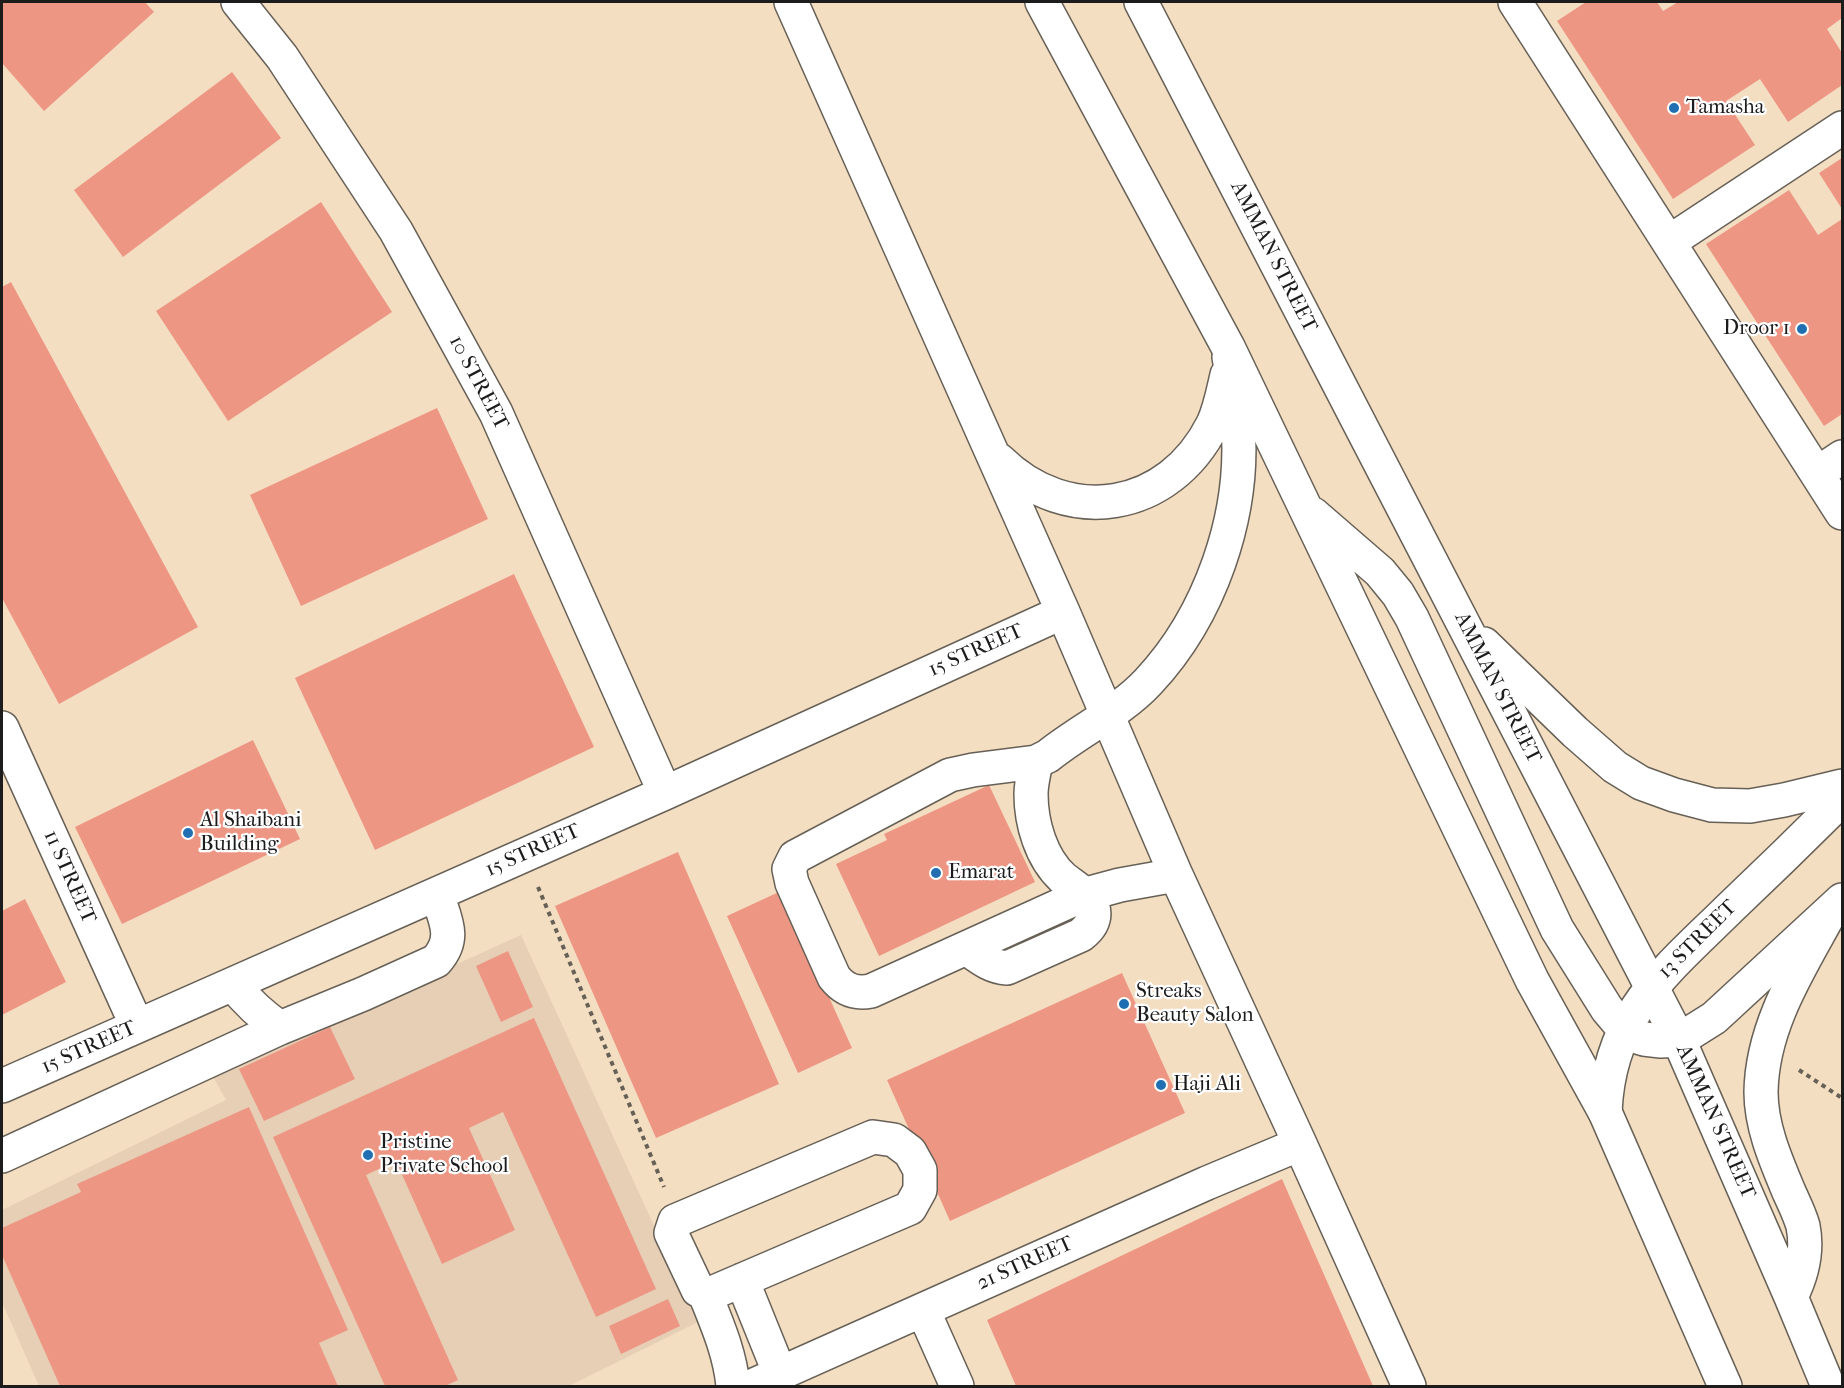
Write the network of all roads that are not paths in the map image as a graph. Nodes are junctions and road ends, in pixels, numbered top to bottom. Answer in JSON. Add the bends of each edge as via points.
{"nodes":[{"id":1,"x":238,"y":2,"type":"edge"},
{"id":2,"x":791,"y":2,"type":"edge"},
{"id":3,"x":1042,"y":2,"type":"edge"},
{"id":4,"x":1141,"y":2,"type":"edge"},
{"id":5,"x":1519,"y":3,"type":"edge"},
{"id":6,"x":1842,"y":128,"type":"edge"},
{"id":7,"x":1669,"y":242,"type":"junction"},
{"id":8,"x":1228,"y":347,"type":"junction"},
{"id":9,"x":994,"y":455,"type":"junction"},
{"id":10,"x":1830,"y":465,"type":"edge"},
{"id":11,"x":1305,"y":507,"type":"junction"},
{"id":12,"x":1842,"y":513,"type":"edge"},
{"id":13,"x":1063,"y":612,"type":"junction"},
{"id":14,"x":1464,"y":624,"type":"junction"},
{"id":15,"x":1108,"y":714,"type":"junction"},
{"id":16,"x":2,"y":728,"type":"edge"},
{"id":17,"x":1036,"y":762,"type":"junction"},
{"id":18,"x":1842,"y":786,"type":"edge"},
{"id":19,"x":665,"y":793,"type":"junction"},
{"id":20,"x":1842,"y":799,"type":"edge"},
{"id":21,"x":1176,"y":875,"type":"junction"},
{"id":22,"x":437,"y":894,"type":"junction"},
{"id":23,"x":1083,"y":895,"type":"junction"},
{"id":24,"x":1837,"y":905,"type":"edge"},
{"id":25,"x":233,"y":984,"type":"junction"},
{"id":26,"x":1652,"y":986,"type":"junction"},
{"id":27,"x":137,"y":1026,"type":"junction"},
{"id":28,"x":280,"y":1028,"type":"junction"},
{"id":29,"x":1624,"y":1029,"type":"junction"},
{"id":30,"x":1679,"y":1040,"type":"junction"},
{"id":31,"x":2,"y":1086,"type":"edge"},
{"id":32,"x":1605,"y":1112,"type":"junction"},
{"id":33,"x":1300,"y":1144,"type":"junction"},
{"id":34,"x":2,"y":1156,"type":"edge"},
{"id":35,"x":742,"y":1280,"type":"junction"},
{"id":36,"x":705,"y":1294,"type":"junction"},
{"id":37,"x":1791,"y":1297,"type":"junction"},
{"id":38,"x":923,"y":1310,"type":"junction"},
{"id":39,"x":766,"y":1380,"type":"edge"},
{"id":40,"x":733,"y":1386,"type":"edge"},
{"id":41,"x":957,"y":1386,"type":"edge"},
{"id":42,"x":1409,"y":1386,"type":"edge"},
{"id":43,"x":1725,"y":1386,"type":"edge"},
{"id":44,"x":1828,"y":1386,"type":"edge"}],
"edges":[{"from":1,"to":19,"type":"street","name":"10 STREET","via":[[282,57],[396,231],[495,413]]},
{"from":2,"to":9,"type":"street"},
{"from":3,"to":8,"type":"street"},
{"from":4,"to":14,"type":"street","name":"AMMAN STREET"},
{"from":5,"to":7,"type":"street"},
{"from":6,"to":7,"type":"street"},
{"from":7,"to":10,"type":"street"},
{"from":8,"to":9,"type":"street","via":[[1222,399],[1213,423],[1185,462],[1141,494],[1105,503],[1052,496],[1028,484]]},
{"from":8,"to":11,"type":"street"},
{"from":8,"to":15,"type":"street","via":[[1239,427],[1234,506],[1225,545],[1212,583],[1172,651],[1148,682]]},
{"from":9,"to":13,"type":"street"},
{"from":10,"to":12,"type":"street"},
{"from":11,"to":29,"type":"street","via":[[1380,572],[1398,594],[1557,929]]},
{"from":11,"to":32,"type":"street","via":[[1532,980]]},
{"from":13,"to":15,"type":"street"},
{"from":13,"to":19,"type":"street","name":"15 STREET"},
{"from":14,"to":18,"type":"street","via":[[1575,732],[1615,767],[1641,783],[1712,805],[1750,806]]},
{"from":14,"to":26,"type":"street","name":"AMMAN STREET"},
{"from":15,"to":17,"type":"street"},
{"from":15,"to":21,"type":"street"},
{"from":16,"to":27,"type":"street","name":"11 STREET"},
{"from":17,"to":23,"type":"street","via":[[1030,792],[1033,822],[1044,851],[1061,876]]},
{"from":17,"to":23,"type":"street","via":[[972,770],[939,780],[795,857],[789,869],[792,883],[834,977],[854,992],[871,991]]},
{"from":19,"to":22,"type":"street","name":"15 STREET"},
{"from":20,"to":26,"type":"street","name":"13 STREET"},
{"from":21,"to":23,"type":"street"},
{"from":21,"to":33,"type":"street"},
{"from":22,"to":25,"type":"street","name":"15 STREET"},
{"from":22,"to":28,"type":"street","via":[[448,939],[445,952],[436,962]]},
{"from":24,"to":30,"type":"street","via":[[1726,1007]]},
{"from":24,"to":37,"type":"street","via":[[1784,999],[1765,1057],[1761,1093],[1765,1124],[1803,1226],[1803,1265]]},
{"from":25,"to":27,"type":"street","name":"15 STREET"},
{"from":25,"to":28,"type":"street"},
{"from":26,"to":29,"type":"street","name":"13 STREET"},
{"from":26,"to":30,"type":"street","name":"AMMAN STREET"},
{"from":27,"to":31,"type":"street","name":"15 STREET"},
{"from":28,"to":34,"type":"street"},
{"from":29,"to":30,"type":"street","via":[[1644,1039]]},
{"from":29,"to":32,"type":"street","name":"13 STREET","via":[[1608,1074]]},
{"from":30,"to":37,"type":"street","name":"AMMAN STREET"},
{"from":32,"to":43,"type":"street"},
{"from":33,"to":38,"type":"street","name":"21 STREET"},
{"from":33,"to":42,"type":"street"},
{"from":35,"to":36,"type":"street"},
{"from":35,"to":36,"type":"street","via":[[910,1208],[920,1190],[920,1170],[910,1152],[894,1140],[873,1137],[675,1221],[671,1233],[695,1287]]},
{"from":35,"to":39,"type":"street"},
{"from":36,"to":40,"type":"street","via":[[726,1346]]},
{"from":37,"to":44,"type":"street","name":"AMMAN STREET"},
{"from":38,"to":39,"type":"street","name":"21 STREET"},
{"from":38,"to":41,"type":"street"}]}
